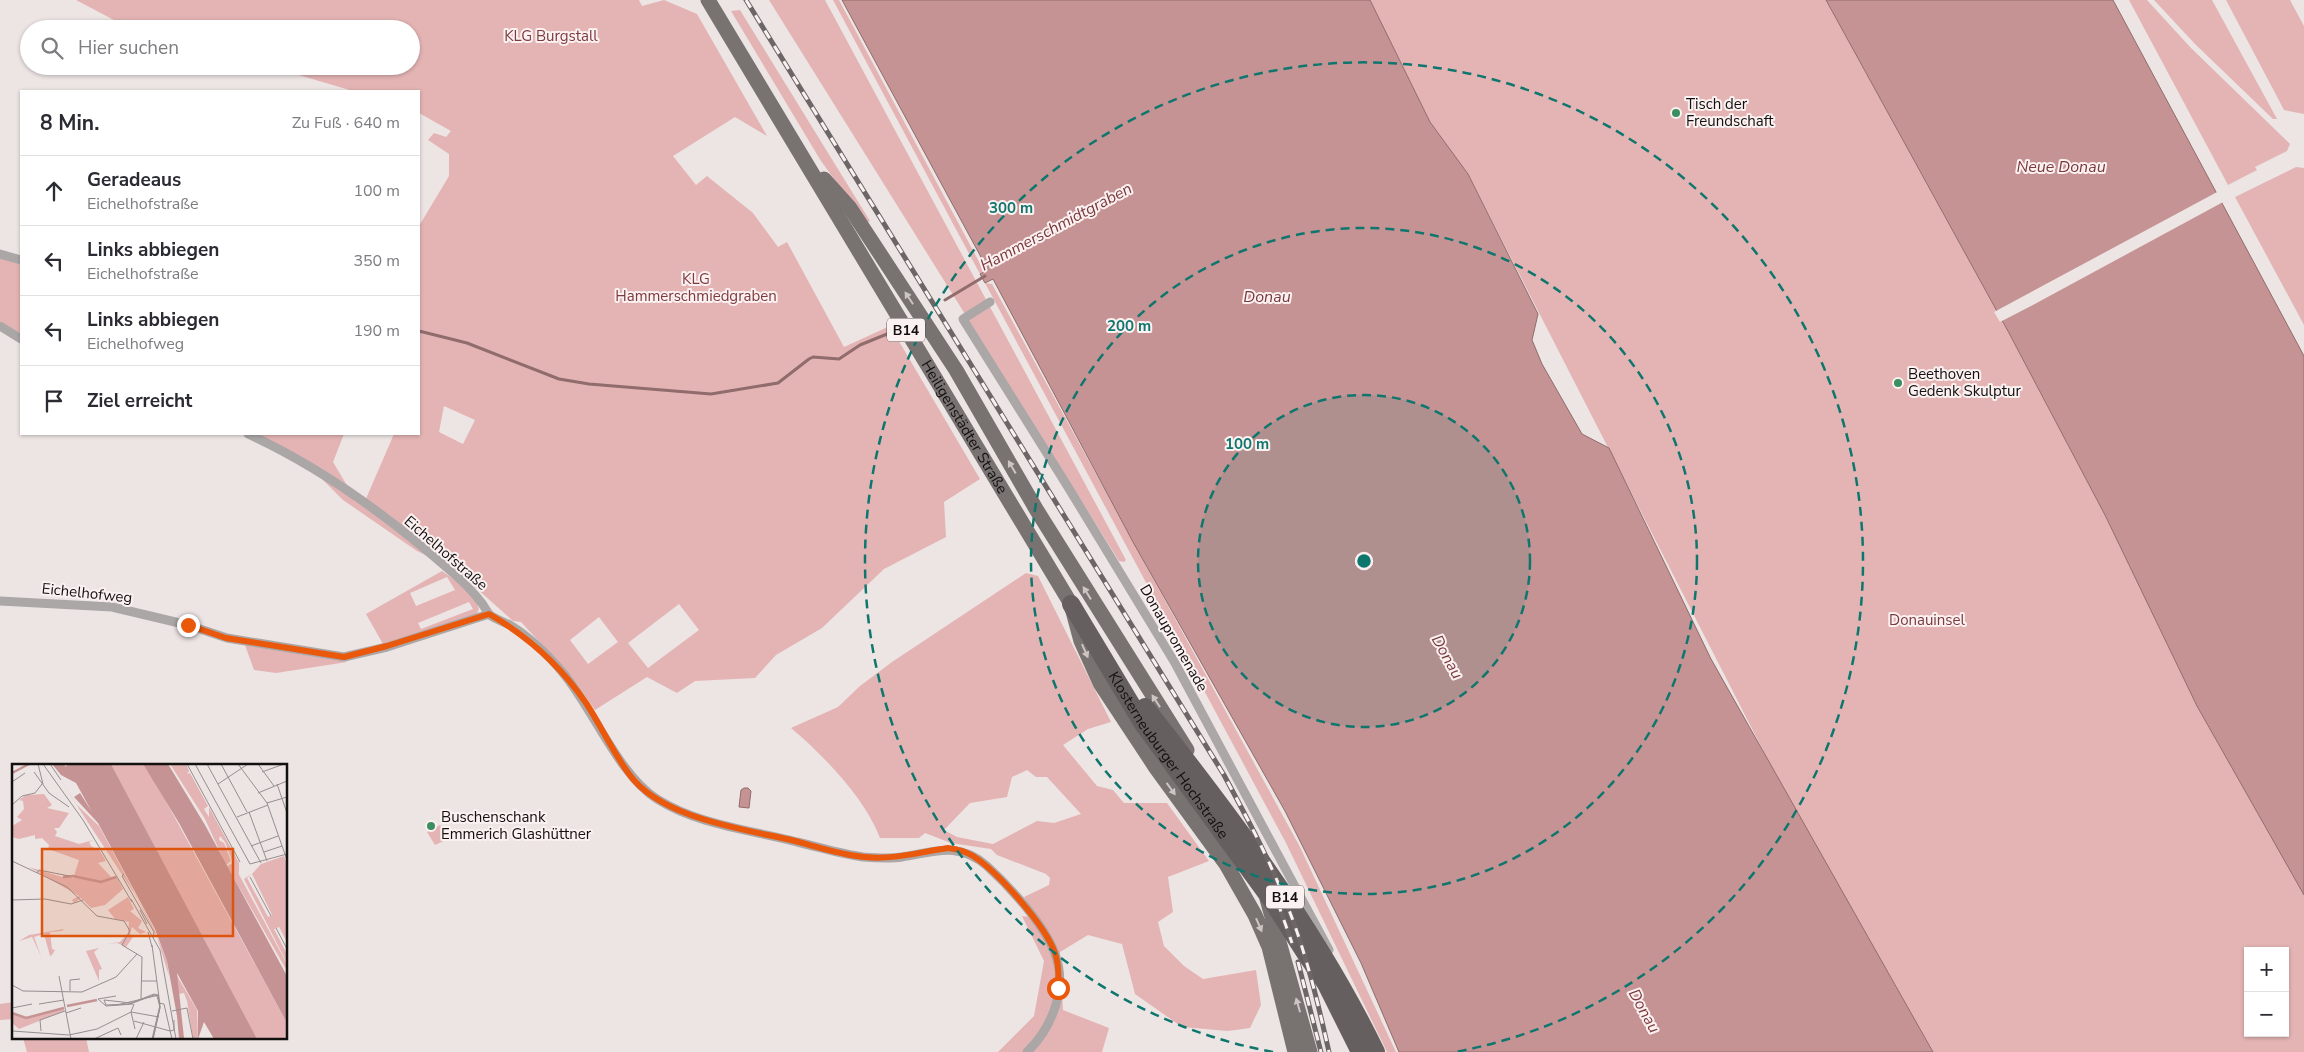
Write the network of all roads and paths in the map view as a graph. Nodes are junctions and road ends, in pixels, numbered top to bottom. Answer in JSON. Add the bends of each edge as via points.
{"nodes":[{"id":1,"x":708,"y":0,"type":"edge"},
{"id":2,"x":802,"y":155,"type":"junction"},
{"id":3,"x":0,"y":254,"type":"edge"},
{"id":4,"x":20,"y":260,"type":"edge"},
{"id":5,"x":990,"y":302,"type":"dead end"},
{"id":6,"x":0,"y":326,"type":"edge"},
{"id":7,"x":20,"y":338,"type":"edge"},
{"id":8,"x":250,"y":435,"type":"edge"},
{"id":9,"x":0,"y":601,"type":"edge"},
{"id":10,"x":1071,"y":604,"type":"junction"},
{"id":11,"x":489,"y":614,"type":"junction"},
{"id":12,"x":1113,"y":671,"type":"junction"},
{"id":13,"x":1027,"y":1052,"type":"edge"},
{"id":14,"x":1295,"y":1052,"type":"edge"},
{"id":15,"x":1310,"y":1052,"type":"edge"},
{"id":16,"x":1350,"y":1052,"type":"edge"},
{"id":17,"x":1360,"y":1052,"type":"edge"},
{"id":18,"x":1376,"y":1052,"type":"edge"}],
"edges":[{"from":1,"to":2,"type":"main road","name":"Heiligenstädter Straße","number":"B14"},
{"from":2,"to":10,"type":"main road","name":"Heiligenstädter Straße","number":"B14"},
{"from":15,"to":2,"type":"main road","one_way":true,"via":[[1265,892],[1237,827],[1062,551],[956,370],[850,208]]},
{"from":3,"to":4,"type":"street"},
{"from":5,"to":16,"type":"street","name":"Donaupromenade","via":[[963,319],[1175,663],[1342,973],[1359,1010]]},
{"from":6,"to":7,"type":"street"},
{"from":8,"to":11,"type":"street","name":"Eichelhofstraße","via":[[298,459],[387,520],[454,574],[474,593]]},
{"from":9,"to":11,"type":"street","name":"Eichelhofweg","via":[[112,607],[188,625],[226,638],[344,657]]},
{"from":10,"to":12,"type":"highway","name":"Heiligenstädter Straße","number":"B14"},
{"from":10,"to":14,"type":"main road","one_way":true,"via":[[1081,641],[1100,683],[1156,768],[1226,864],[1255,914],[1269,947]]},
{"from":11,"to":13,"type":"street","name":"Eichelhofstraße","via":[[522,634],[562,672],[586,704],[630,776],[658,800],[709,820],[840,854],[891,858],[948,848],[965,852],[983,863],[1030,913],[1057,961],[1058,988],[1054,1011],[1045,1031]]},
{"from":12,"to":17,"type":"highway","name":"Klosterneuburger Hochstraße","number":"B14","via":[[1143,724],[1272,901],[1326,984]]},
{"from":12,"to":18,"type":"highway","name":"Klosterneuburger Hochstraße","number":"B14","via":[[1180,752],[1309,932]]}]}
